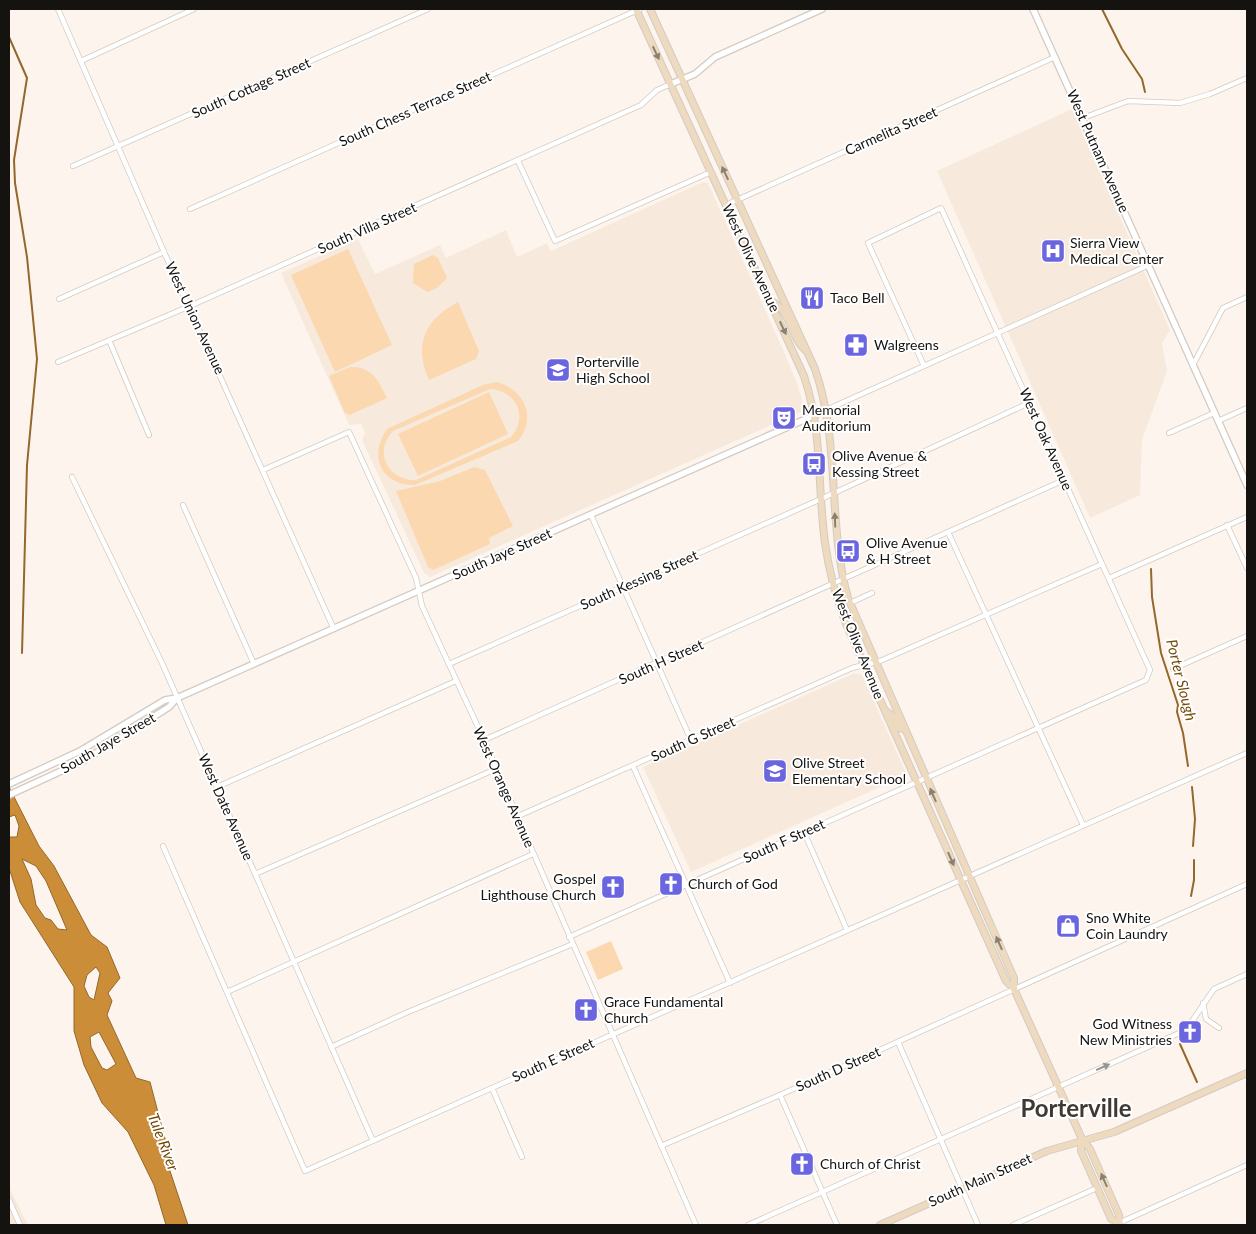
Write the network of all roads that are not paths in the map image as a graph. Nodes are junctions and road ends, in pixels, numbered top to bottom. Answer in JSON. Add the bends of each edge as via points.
{"nodes":[{"id":1,"x":58,"y":9,"type":"edge"},
{"id":2,"x":194,"y":9,"type":"edge"},
{"id":3,"x":428,"y":9,"type":"edge"},
{"id":4,"x":638,"y":9,"type":"edge"},
{"id":5,"x":650,"y":9,"type":"edge"},
{"id":6,"x":822,"y":9,"type":"edge"},
{"id":7,"x":1033,"y":9,"type":"edge"},
{"id":8,"x":1055,"y":57,"type":"junction"},
{"id":9,"x":81,"y":60,"type":"junction"},
{"id":10,"x":1247,"y":78,"type":"edge"},
{"id":11,"x":682,"y":80,"type":"junction"},
{"id":12,"x":671,"y":84,"type":"junction"},
{"id":13,"x":1083,"y":118,"type":"junction"},
{"id":14,"x":118,"y":148,"type":"junction"},
{"id":15,"x":518,"y":161,"type":"junction"},
{"id":16,"x":73,"y":166,"type":"dead end"},
{"id":17,"x":711,"y":172,"type":"junction"},
{"id":18,"x":738,"y":200,"type":"junction"},
{"id":19,"x":726,"y":206,"type":"junction"},
{"id":20,"x":190,"y":209,"type":"dead end"},
{"id":21,"x":164,"y":252,"type":"junction"},
{"id":22,"x":1149,"y":265,"type":"junction"},
{"id":23,"x":1247,"y":297,"type":"edge"},
{"id":24,"x":59,"y":299,"type":"dead end"},
{"id":25,"x":771,"y":301,"type":"junction"},
{"id":26,"x":190,"y":306,"type":"junction"},
{"id":27,"x":997,"y":332,"type":"junction"},
{"id":28,"x":109,"y":340,"type":"junction"},
{"id":29,"x":808,"y":353,"type":"junction"},
{"id":30,"x":58,"y":362,"type":"dead end"},
{"id":31,"x":1193,"y":365,"type":"junction"},
{"id":32,"x":924,"y":366,"type":"junction"},
{"id":33,"x":1029,"y":403,"type":"junction"},
{"id":34,"x":1247,"y":408,"type":"edge"},
{"id":35,"x":826,"y":410,"type":"junction"},
{"id":36,"x":1214,"y":413,"type":"junction"},
{"id":37,"x":814,"y":416,"type":"junction"},
{"id":38,"x":1218,"y":421,"type":"junction"},
{"id":39,"x":1169,"y":433,"type":"dead end"},
{"id":40,"x":149,"y":435,"type":"dead end"},
{"id":41,"x":263,"y":470,"type":"junction"},
{"id":42,"x":72,"y":476,"type":"dead end"},
{"id":43,"x":1064,"y":480,"type":"junction"},
{"id":44,"x":1247,"y":485,"type":"edge"},
{"id":45,"x":831,"y":493,"type":"junction"},
{"id":46,"x":821,"y":499,"type":"junction"},
{"id":47,"x":183,"y":505,"type":"dead end"},
{"id":48,"x":590,"y":515,"type":"junction"},
{"id":49,"x":1247,"y":517,"type":"edge"},
{"id":50,"x":1227,"y":526,"type":"junction"},
{"id":51,"x":948,"y":532,"type":"junction"},
{"id":52,"x":1102,"y":564,"type":"junction"},
{"id":53,"x":1247,"y":568,"type":"edge"},
{"id":54,"x":1109,"y":578,"type":"junction"},
{"id":55,"x":838,"y":582,"type":"junction"},
{"id":56,"x":622,"y":587,"type":"junction"},
{"id":57,"x":420,"y":591,"type":"junction"},
{"id":58,"x":872,"y":593,"type":"dead end"},
{"id":59,"x":850,"y":604,"type":"junction"},
{"id":60,"x":986,"y":613,"type":"junction"},
{"id":61,"x":334,"y":627,"type":"junction"},
{"id":62,"x":1247,"y":636,"type":"edge"},
{"id":63,"x":869,"y":663,"type":"junction"},
{"id":64,"x":254,"y":664,"type":"junction"},
{"id":65,"x":449,"y":664,"type":"junction"},
{"id":66,"x":658,"y":664,"type":"junction"},
{"id":67,"x":1173,"y":669,"type":"dead end"},
{"id":68,"x":1150,"y":670,"type":"joint"},
{"id":69,"x":456,"y":681,"type":"junction"},
{"id":70,"x":177,"y":698,"type":"junction"},
{"id":71,"x":884,"y":708,"type":"junction"},
{"id":72,"x":1038,"y":727,"type":"junction"},
{"id":73,"x":904,"y":729,"type":"junction"},
{"id":74,"x":484,"y":740,"type":"junction"},
{"id":75,"x":691,"y":740,"type":"junction"},
{"id":76,"x":1247,"y":753,"type":"edge"},
{"id":77,"x":633,"y":766,"type":"junction"},
{"id":78,"x":496,"y":768,"type":"junction"},
{"id":79,"x":926,"y":778,"type":"junction"},
{"id":80,"x":917,"y":782,"type":"junction"},
{"id":81,"x":9,"y":784,"type":"edge"},
{"id":82,"x":217,"y":787,"type":"junction"},
{"id":83,"x":9,"y":795,"type":"edge"},
{"id":84,"x":516,"y":817,"type":"junction"},
{"id":85,"x":1082,"y":825,"type":"junction"},
{"id":86,"x":804,"y":832,"type":"junction"},
{"id":87,"x":163,"y":846,"type":"dead end"},
{"id":88,"x":533,"y":854,"type":"junction"},
{"id":89,"x":255,"y":874,"type":"junction"},
{"id":90,"x":965,"y":878,"type":"junction"},
{"id":91,"x":1247,"y":884,"type":"edge"},
{"id":92,"x":686,"y":885,"type":"junction"},
{"id":93,"x":847,"y":930,"type":"junction"},
{"id":94,"x":569,"y":937,"type":"junction"},
{"id":95,"x":572,"y":944,"type":"junction"},
{"id":96,"x":293,"y":962,"type":"junction"},
{"id":97,"x":1247,"y":974,"type":"edge"},
{"id":98,"x":730,"y":983,"type":"junction"},
{"id":99,"x":1014,"y":989,"type":"junction"},
{"id":100,"x":227,"y":992,"type":"junction"},
{"id":101,"x":1203,"y":1003,"type":"junction"},
{"id":102,"x":1219,"y":1028,"type":"dead end"},
{"id":103,"x":611,"y":1034,"type":"junction"},
{"id":104,"x":898,"y":1042,"type":"junction"},
{"id":105,"x":331,"y":1047,"type":"junction"},
{"id":106,"x":1247,"y":1073,"type":"edge"},
{"id":107,"x":1059,"y":1087,"type":"junction"},
{"id":108,"x":492,"y":1088,"type":"junction"},
{"id":109,"x":780,"y":1096,"type":"junction"},
{"id":110,"x":940,"y":1139,"type":"junction"},
{"id":111,"x":1082,"y":1139,"type":"junction"},
{"id":112,"x":373,"y":1140,"type":"junction"},
{"id":113,"x":661,"y":1146,"type":"junction"},
{"id":114,"x":522,"y":1157,"type":"dead end"},
{"id":115,"x":1247,"y":1165,"type":"edge"},
{"id":116,"x":1097,"y":1188,"type":"junction"},
{"id":117,"x":962,"y":1189,"type":"junction"},
{"id":118,"x":822,"y":1192,"type":"junction"},
{"id":119,"x":9,"y":1200,"type":"edge"},
{"id":120,"x":1119,"y":1224,"type":"edge"},
{"id":121,"x":20,"y":1225,"type":"edge"},
{"id":122,"x":696,"y":1225,"type":"edge"},
{"id":123,"x":748,"y":1225,"type":"edge"},
{"id":124,"x":837,"y":1225,"type":"edge"},
{"id":125,"x":880,"y":1225,"type":"edge"},
{"id":126,"x":978,"y":1225,"type":"edge"},
{"id":127,"x":1013,"y":1225,"type":"edge"}],
"edges":[{"from":1,"to":9,"type":"street","name":"West Union Avenue"},
{"from":2,"to":9,"type":"street"},
{"from":3,"to":14,"type":"street","name":"South Cottage Street"},
{"from":4,"to":12,"type":"main road","name":"West Olive Avenue","one_way":true},
{"from":4,"to":20,"type":"street","name":"South Chess Terrace Street"},
{"from":5,"to":11,"type":"main road","name":"West Olive Avenue"},
{"from":6,"to":11,"type":"street","via":[[715,57],[695,74]]},
{"from":7,"to":8,"type":"street","name":"West Putnam Avenue"},
{"from":8,"to":13,"type":"street","name":"West Putnam Avenue"},
{"from":8,"to":18,"type":"street","name":"Carmelita Street"},
{"from":9,"to":14,"type":"street","name":"West Union Avenue"},
{"from":10,"to":13,"type":"street","via":[[1180,103],[1128,101]]},
{"from":11,"to":12,"type":"street"},
{"from":18,"to":11,"type":"main road","name":"West Olive Avenue","one_way":true},
{"from":12,"to":15,"type":"street","name":"South Villa Street","via":[[657,90],[641,104]]},
{"from":12,"to":17,"type":"main road","name":"West Olive Avenue"},
{"from":13,"to":22,"type":"street","name":"West Putnam Avenue"},
{"from":14,"to":16,"type":"street","name":"South Cottage Street"},
{"from":14,"to":21,"type":"street","name":"West Union Avenue"},
{"from":15,"to":17,"type":"street","via":[[555,241]]},
{"from":15,"to":26,"type":"street","name":"South Villa Street"},
{"from":17,"to":19,"type":"main road","name":"West Olive Avenue"},
{"from":18,"to":19,"type":"street","name":"Carmelita Street"},
{"from":18,"to":29,"type":"main road","name":"West Olive Avenue"},
{"from":19,"to":25,"type":"main road","name":"West Olive Avenue"},
{"from":21,"to":24,"type":"street"},
{"from":21,"to":26,"type":"street","name":"West Union Avenue"},
{"from":22,"to":27,"type":"street"},
{"from":22,"to":31,"type":"street","name":"West Putnam Avenue"},
{"from":23,"to":31,"type":"street","via":[[1223,308]]},
{"from":25,"to":29,"type":"main road","via":[[782,310],[799,344]]},
{"from":25,"to":37,"type":"main road","name":"West Olive Avenue","one_way":true,"via":[[804,376]]},
{"from":26,"to":28,"type":"street","name":"South Villa Street"},
{"from":26,"to":41,"type":"street","name":"West Union Avenue"},
{"from":27,"to":32,"type":"street"},
{"from":27,"to":32,"type":"street","name":"West Oak Avenue","via":[[941,208],[868,243]]},
{"from":27,"to":33,"type":"street","name":"West Oak Avenue"},
{"from":28,"to":30,"type":"street","name":"South Villa Street"},
{"from":28,"to":40,"type":"street"},
{"from":29,"to":35,"type":"main road","name":"West Olive Avenue"},
{"from":31,"to":36,"type":"street","name":"West Putnam Avenue"},
{"from":32,"to":35,"type":"street"},
{"from":33,"to":43,"type":"street","name":"West Oak Avenue"},
{"from":33,"to":45,"type":"street","name":"South Kessing Street"},
{"from":34,"to":38,"type":"street"},
{"from":35,"to":37,"type":"street","name":"South Jaye Street"},
{"from":35,"to":45,"type":"main road","name":"West Olive Avenue","via":[[833,456]]},
{"from":36,"to":38,"type":"street","name":"West Putnam Avenue"},
{"from":36,"to":39,"type":"street"},
{"from":37,"to":46,"type":"main road","name":"West Olive Avenue","via":[[820,456]]},
{"from":37,"to":48,"type":"street","name":"South Jaye Street"},
{"from":38,"to":44,"type":"street","name":"West Putnam Avenue"},
{"from":41,"to":57,"type":"street","name":"West Orange Avenue","via":[[349,432]]},
{"from":41,"to":61,"type":"street","name":"West Union Avenue"},
{"from":42,"to":70,"type":"street","name":"West Date Avenue"},
{"from":43,"to":51,"type":"street","name":"South H Street"},
{"from":43,"to":52,"type":"street","name":"West Oak Avenue"},
{"from":45,"to":46,"type":"street","name":"South Kessing Street"},
{"from":55,"to":45,"type":"main road","name":"West Olive Avenue","one_way":true},
{"from":46,"to":55,"type":"main road","name":"West Olive Avenue","via":[[825,543]]},
{"from":46,"to":56,"type":"street","name":"South Kessing Street"},
{"from":47,"to":64,"type":"street"},
{"from":48,"to":56,"type":"street"},
{"from":48,"to":57,"type":"street","name":"South Jaye Street"},
{"from":49,"to":50,"type":"street"},
{"from":50,"to":53,"type":"street"},
{"from":50,"to":54,"type":"street"},
{"from":51,"to":55,"type":"street","name":"South H Street"},
{"from":51,"to":60,"type":"street"},
{"from":52,"to":54,"type":"street","name":"West Oak Avenue"},
{"from":52,"to":60,"type":"street","name":"South G Street"},
{"from":54,"to":68,"type":"street","name":"West Oak Avenue"},
{"from":55,"to":59,"type":"main road","name":"West Olive Avenue"},
{"from":55,"to":63,"type":"main road","name":"West Olive Avenue","via":[[843,616]]},
{"from":55,"to":66,"type":"street","name":"South H Street"},
{"from":56,"to":65,"type":"street","name":"South Kessing Street"},
{"from":56,"to":66,"type":"street"},
{"from":57,"to":61,"type":"street","name":"South Jaye Street"},
{"from":57,"to":65,"type":"street","name":"West Orange Avenue","via":[[422,606]]},
{"from":58,"to":59,"type":"street"},
{"from":59,"to":63,"type":"main road","name":"West Olive Avenue"},
{"from":60,"to":63,"type":"street","name":"South G Street"},
{"from":60,"to":72,"type":"street"},
{"from":61,"to":64,"type":"street","name":"South Jaye Street"},
{"from":62,"to":67,"type":"street"},
{"from":63,"to":71,"type":"main road","name":"West Olive Avenue"},
{"from":63,"to":73,"type":"main road","name":"West Olive Avenue"},
{"from":63,"to":75,"type":"street","name":"South G Street"},
{"from":64,"to":70,"type":"street","name":"South Jaye Street"},
{"from":65,"to":69,"type":"street","name":"West Orange Avenue"},
{"from":66,"to":74,"type":"street","name":"South H Street"},
{"from":66,"to":75,"type":"street"},
{"from":68,"to":72,"type":"street","name":"South F Street","via":[[1146,680]]},
{"from":69,"to":74,"type":"street","name":"West Orange Avenue"},
{"from":69,"to":82,"type":"street"},
{"from":70,"to":81,"type":"street","name":"South Jaye Street","via":[[158,703],[80,751]]},
{"from":70,"to":82,"type":"street","name":"West Date Avenue"},
{"from":70,"to":83,"type":"street","name":"South Jaye Street","via":[[169,708],[83,761]]},
{"from":71,"to":73,"type":"main road","via":[[894,717],[899,728]]},
{"from":71,"to":80,"type":"main road","name":"West Olive Avenue"},
{"from":72,"to":79,"type":"street","name":"South F Street"},
{"from":72,"to":85,"type":"street"},
{"from":73,"to":79,"type":"main road","name":"West Olive Avenue"},
{"from":74,"to":78,"type":"street","name":"West Orange Avenue"},
{"from":75,"to":77,"type":"street","name":"South G Street"},
{"from":76,"to":85,"type":"street","name":"South E Street"},
{"from":77,"to":84,"type":"street","name":"South G Street"},
{"from":77,"to":92,"type":"street"},
{"from":78,"to":84,"type":"street","name":"West Orange Avenue"},
{"from":78,"to":89,"type":"street"},
{"from":79,"to":80,"type":"street","name":"South F Street"},
{"from":90,"to":79,"type":"main road","name":"West Olive Avenue","one_way":true},
{"from":80,"to":86,"type":"street","name":"South F Street"},
{"from":80,"to":90,"type":"main road","name":"West Olive Avenue","one_way":true},
{"from":82,"to":89,"type":"street","name":"West Date Avenue"},
{"from":84,"to":88,"type":"street","name":"West Orange Avenue"},
{"from":85,"to":90,"type":"street","name":"South E Street"},
{"from":86,"to":92,"type":"street","name":"South F Street"},
{"from":86,"to":93,"type":"street"},
{"from":87,"to":100,"type":"street"},
{"from":88,"to":94,"type":"street","name":"West Orange Avenue"},
{"from":88,"to":96,"type":"street"},
{"from":89,"to":96,"type":"street","name":"West Date Avenue"},
{"from":90,"to":93,"type":"street","name":"South E Street"},
{"from":90,"to":99,"type":"main road","name":"West Olive Avenue","via":[[1006,981]]},
{"from":99,"to":90,"type":"main road","name":"West Olive Avenue","one_way":true,"via":[[1014,978]]},
{"from":91,"to":99,"type":"street","name":"South D Street"},
{"from":92,"to":94,"type":"street","name":"South F Street"},
{"from":92,"to":98,"type":"street"},
{"from":93,"to":98,"type":"street","name":"South E Street"},
{"from":94,"to":95,"type":"street","name":"West Orange Avenue"},
{"from":95,"to":103,"type":"street","name":"West Orange Avenue"},
{"from":95,"to":105,"type":"street"},
{"from":96,"to":100,"type":"street"},
{"from":96,"to":105,"type":"street","name":"West Date Avenue"},
{"from":97,"to":101,"type":"street","via":[[1214,988]]},
{"from":98,"to":103,"type":"street","name":"South E Street"},
{"from":99,"to":104,"type":"street","name":"South D Street"},
{"from":99,"to":107,"type":"main road","name":"West Olive Avenue"},
{"from":100,"to":112,"type":"street","name":"South E Street","via":[[305,1171]]},
{"from":101,"to":102,"type":"street","via":[[1206,1019]]},
{"from":107,"to":101,"type":"street","one_way":true,"via":[[1186,1030]]},
{"from":103,"to":108,"type":"street","name":"South E Street"},
{"from":103,"to":113,"type":"street","name":"West Orange Avenue"},
{"from":104,"to":109,"type":"street","name":"South D Street"},
{"from":104,"to":110,"type":"street"},
{"from":105,"to":112,"type":"street","name":"West Date Avenue"},
{"from":106,"to":111,"type":"main road","name":"South Main Street","via":[[1114,1132]]},
{"from":107,"to":110,"type":"street"},
{"from":107,"to":111,"type":"main road","name":"West Olive Avenue"},
{"from":108,"to":112,"type":"street","name":"South E Street"},
{"from":108,"to":114,"type":"street"},
{"from":109,"to":113,"type":"street","name":"South D Street"},
{"from":109,"to":118,"type":"street"},
{"from":110,"to":117,"type":"street"},
{"from":110,"to":118,"type":"street"},
{"from":111,"to":116,"type":"main road","via":[[1081,1151]]},
{"from":111,"to":117,"type":"main road","name":"South Main Street"},
{"from":120,"to":111,"type":"main road","one_way":true,"via":[[1119,1215],[1090,1149]]},
{"from":113,"to":122,"type":"street","name":"West Orange Avenue"},
{"from":115,"to":120,"type":"street"},
{"from":116,"to":120,"type":"main road","via":[[1111,1219]]},
{"from":116,"to":127,"type":"street"},
{"from":117,"to":125,"type":"main road","name":"South Main Street"},
{"from":117,"to":126,"type":"street"},
{"from":118,"to":123,"type":"street"},
{"from":118,"to":124,"type":"street"},
{"from":119,"to":121,"type":"street"}]}
